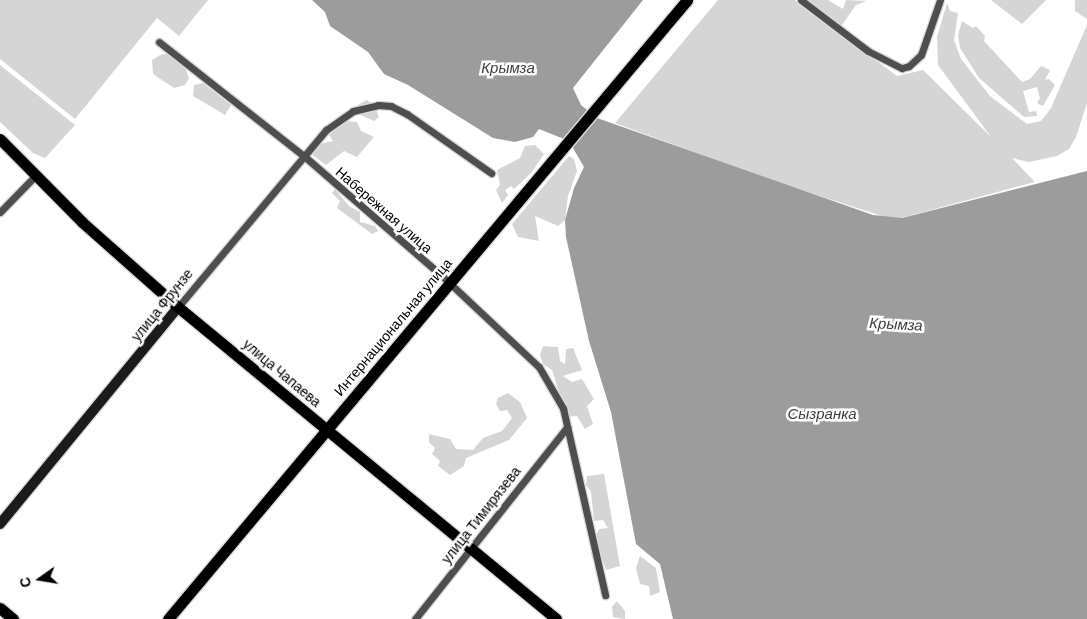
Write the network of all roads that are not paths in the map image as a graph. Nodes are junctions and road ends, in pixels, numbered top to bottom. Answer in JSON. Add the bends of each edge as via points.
{"nodes":[{"id":1,"x":687,"y":0,"type":"edge"},
{"id":2,"x":801,"y":0,"type":"edge"},
{"id":3,"x":940,"y":0,"type":"edge"},
{"id":4,"x":159,"y":42,"type":"dead end"},
{"id":5,"x":0,"y":139,"type":"edge"},
{"id":6,"x":304,"y":156,"type":"junction"},
{"id":7,"x":491,"y":173,"type":"dead end"},
{"id":8,"x":37,"y":174,"type":"junction"},
{"id":9,"x":0,"y":212,"type":"edge"},
{"id":10,"x":450,"y":284,"type":"junction"},
{"id":11,"x":178,"y":307,"type":"junction"},
{"id":12,"x":567,"y":427,"type":"junction"},
{"id":13,"x":326,"y":429,"type":"junction"},
{"id":14,"x":0,"y":524,"type":"edge"},
{"id":15,"x":470,"y":548,"type":"junction"},
{"id":16,"x":605,"y":595,"type":"dead end"},
{"id":17,"x":0,"y":608,"type":"edge"},
{"id":18,"x":13,"y":619,"type":"edge"},
{"id":19,"x":168,"y":619,"type":"edge"},
{"id":20,"x":416,"y":619,"type":"edge"},
{"id":21,"x":556,"y":619,"type":"edge"}],
"edges":[{"from":1,"to":10,"type":"main road","name":"Интернациональная улица"},
{"from":2,"to":3,"type":"street","via":[[895,66],[909,66],[921,55]]},
{"from":4,"to":6,"type":"street","name":"Набережная улица"},
{"from":5,"to":8,"type":"main road","name":"улица Чапаева"},
{"from":6,"to":7,"type":"street","name":"улица Фрунзе","via":[[326,130],[353,111],[378,105],[391,106],[408,114]]},
{"from":6,"to":10,"type":"street","name":"Набережная улица"},
{"from":6,"to":11,"type":"street","name":"улица Фрунзе"},
{"from":8,"to":9,"type":"street"},
{"from":8,"to":11,"type":"main road","name":"улица Чапаева","via":[[82,222]]},
{"from":10,"to":12,"type":"street","name":"Набережная улица","via":[[539,367],[563,408]]},
{"from":10,"to":13,"type":"main road","name":"Интернациональная улица"},
{"from":11,"to":13,"type":"main road","name":"улица Чапаева"},
{"from":11,"to":14,"type":"street","name":"улица Фрунзе"},
{"from":12,"to":15,"type":"street","name":"улица Тимирязева"},
{"from":12,"to":16,"type":"street","name":"Набережная улица"},
{"from":13,"to":15,"type":"main road","name":"улица Чапаева"},
{"from":13,"to":19,"type":"main road","name":"Интернациональная улица"},
{"from":15,"to":20,"type":"street","name":"улица Тимирязева"},
{"from":15,"to":21,"type":"main road","name":"улица Чапаева"},
{"from":17,"to":18,"type":"main road"}]}
